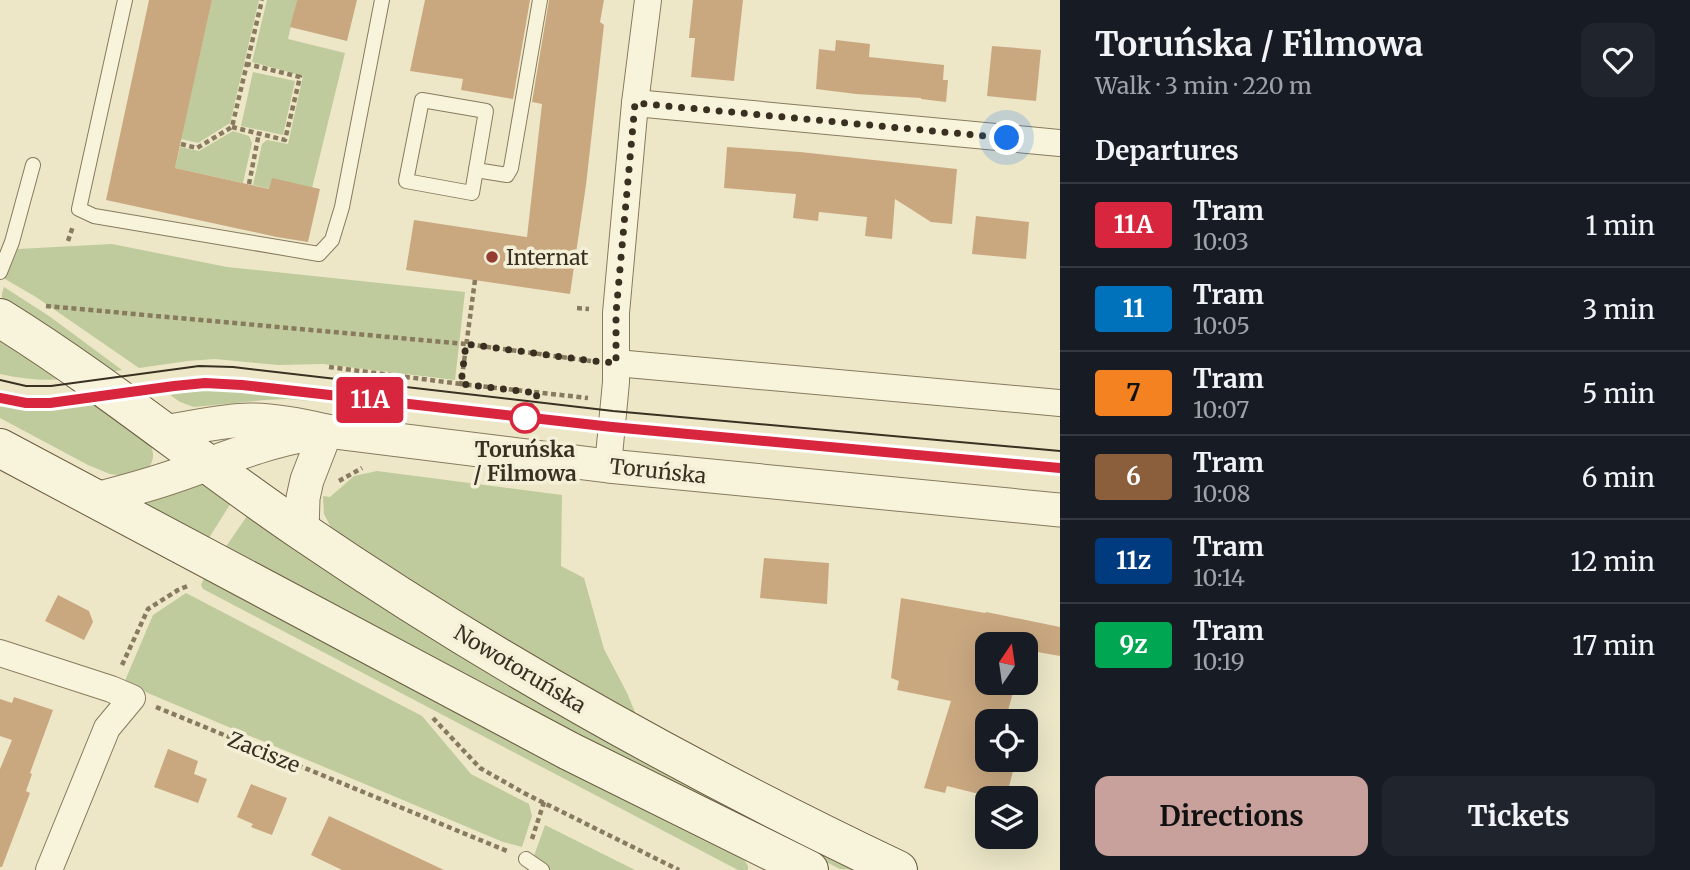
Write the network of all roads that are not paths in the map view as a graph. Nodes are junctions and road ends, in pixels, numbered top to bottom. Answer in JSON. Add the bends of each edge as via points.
{"nodes":[{"id":1,"x":125,"y":0,"type":"edge"},
{"id":2,"x":382,"y":0,"type":"edge"},
{"id":3,"x":540,"y":0,"type":"edge"},
{"id":4,"x":648,"y":0,"type":"edge"},
{"id":5,"x":635,"y":103,"type":"junction"},
{"id":6,"x":1060,"y":143,"type":"edge"},
{"id":7,"x":33,"y":165,"type":"dead end"},
{"id":8,"x":476,"y":170,"type":"junction"},
{"id":9,"x":0,"y":272,"type":"edge"},
{"id":10,"x":0,"y":318,"type":"edge"},
{"id":11,"x":616,"y":363,"type":"junction"},
{"id":12,"x":1060,"y":403,"type":"edge"},
{"id":13,"x":326,"y":431,"type":"junction"},
{"id":14,"x":164,"y":432,"type":"junction"},
{"id":15,"x":0,"y":448,"type":"edge"},
{"id":16,"x":208,"y":464,"type":"junction"},
{"id":17,"x":608,"y":466,"type":"junction"},
{"id":18,"x":96,"y":499,"type":"junction"},
{"id":19,"x":1060,"y":510,"type":"edge"},
{"id":20,"x":302,"y":531,"type":"junction"},
{"id":21,"x":0,"y":653,"type":"edge"},
{"id":22,"x":526,"y":859,"type":"road end"},
{"id":23,"x":49,"y":870,"type":"edge"},
{"id":24,"x":542,"y":870,"type":"edge"},
{"id":25,"x":809,"y":870,"type":"edge"},
{"id":26,"x":898,"y":870,"type":"edge"}],
"edges":[{"from":1,"to":2,"type":"lane","via":[[79,209],[94,216],[319,254],[332,240],[342,207]]},
{"from":3,"to":8,"type":"lane","via":[[510,172]]},
{"from":4,"to":5,"type":"street"},
{"from":5,"to":6,"type":"street"},
{"from":5,"to":11,"type":"street","via":[[616,313]]},
{"from":7,"to":9,"type":"lane"},
{"from":8,"to":8,"type":"lane","via":[[472,193],[407,181],[422,100],[486,111]]},
{"from":10,"to":14,"type":"main road"},
{"from":11,"to":12,"type":"street"},
{"from":11,"to":17,"type":"street"},
{"from":13,"to":14,"type":"street","name":"Toruńska","via":[[250,420]]},
{"from":13,"to":16,"type":"street","via":[[291,437]]},
{"from":13,"to":17,"type":"street","name":"Toruńska"},
{"from":13,"to":20,"type":"street","via":[[307,480]]},
{"from":14,"to":16,"type":"main road","name":"Nowotoruńska"},
{"from":15,"to":18,"type":"main road"},
{"from":16,"to":18,"type":"street"},
{"from":16,"to":20,"type":"main road","name":"Nowotoruńska"},
{"from":17,"to":19,"type":"street","name":"Toruńska"},
{"from":18,"to":25,"type":"main road","via":[[762,853]]},
{"from":20,"to":26,"type":"main road","name":"Nowotoruńska","via":[[407,601],[595,714]]},
{"from":21,"to":23,"type":"street","via":[[121,693]]},
{"from":22,"to":24,"type":"lane"}]}
